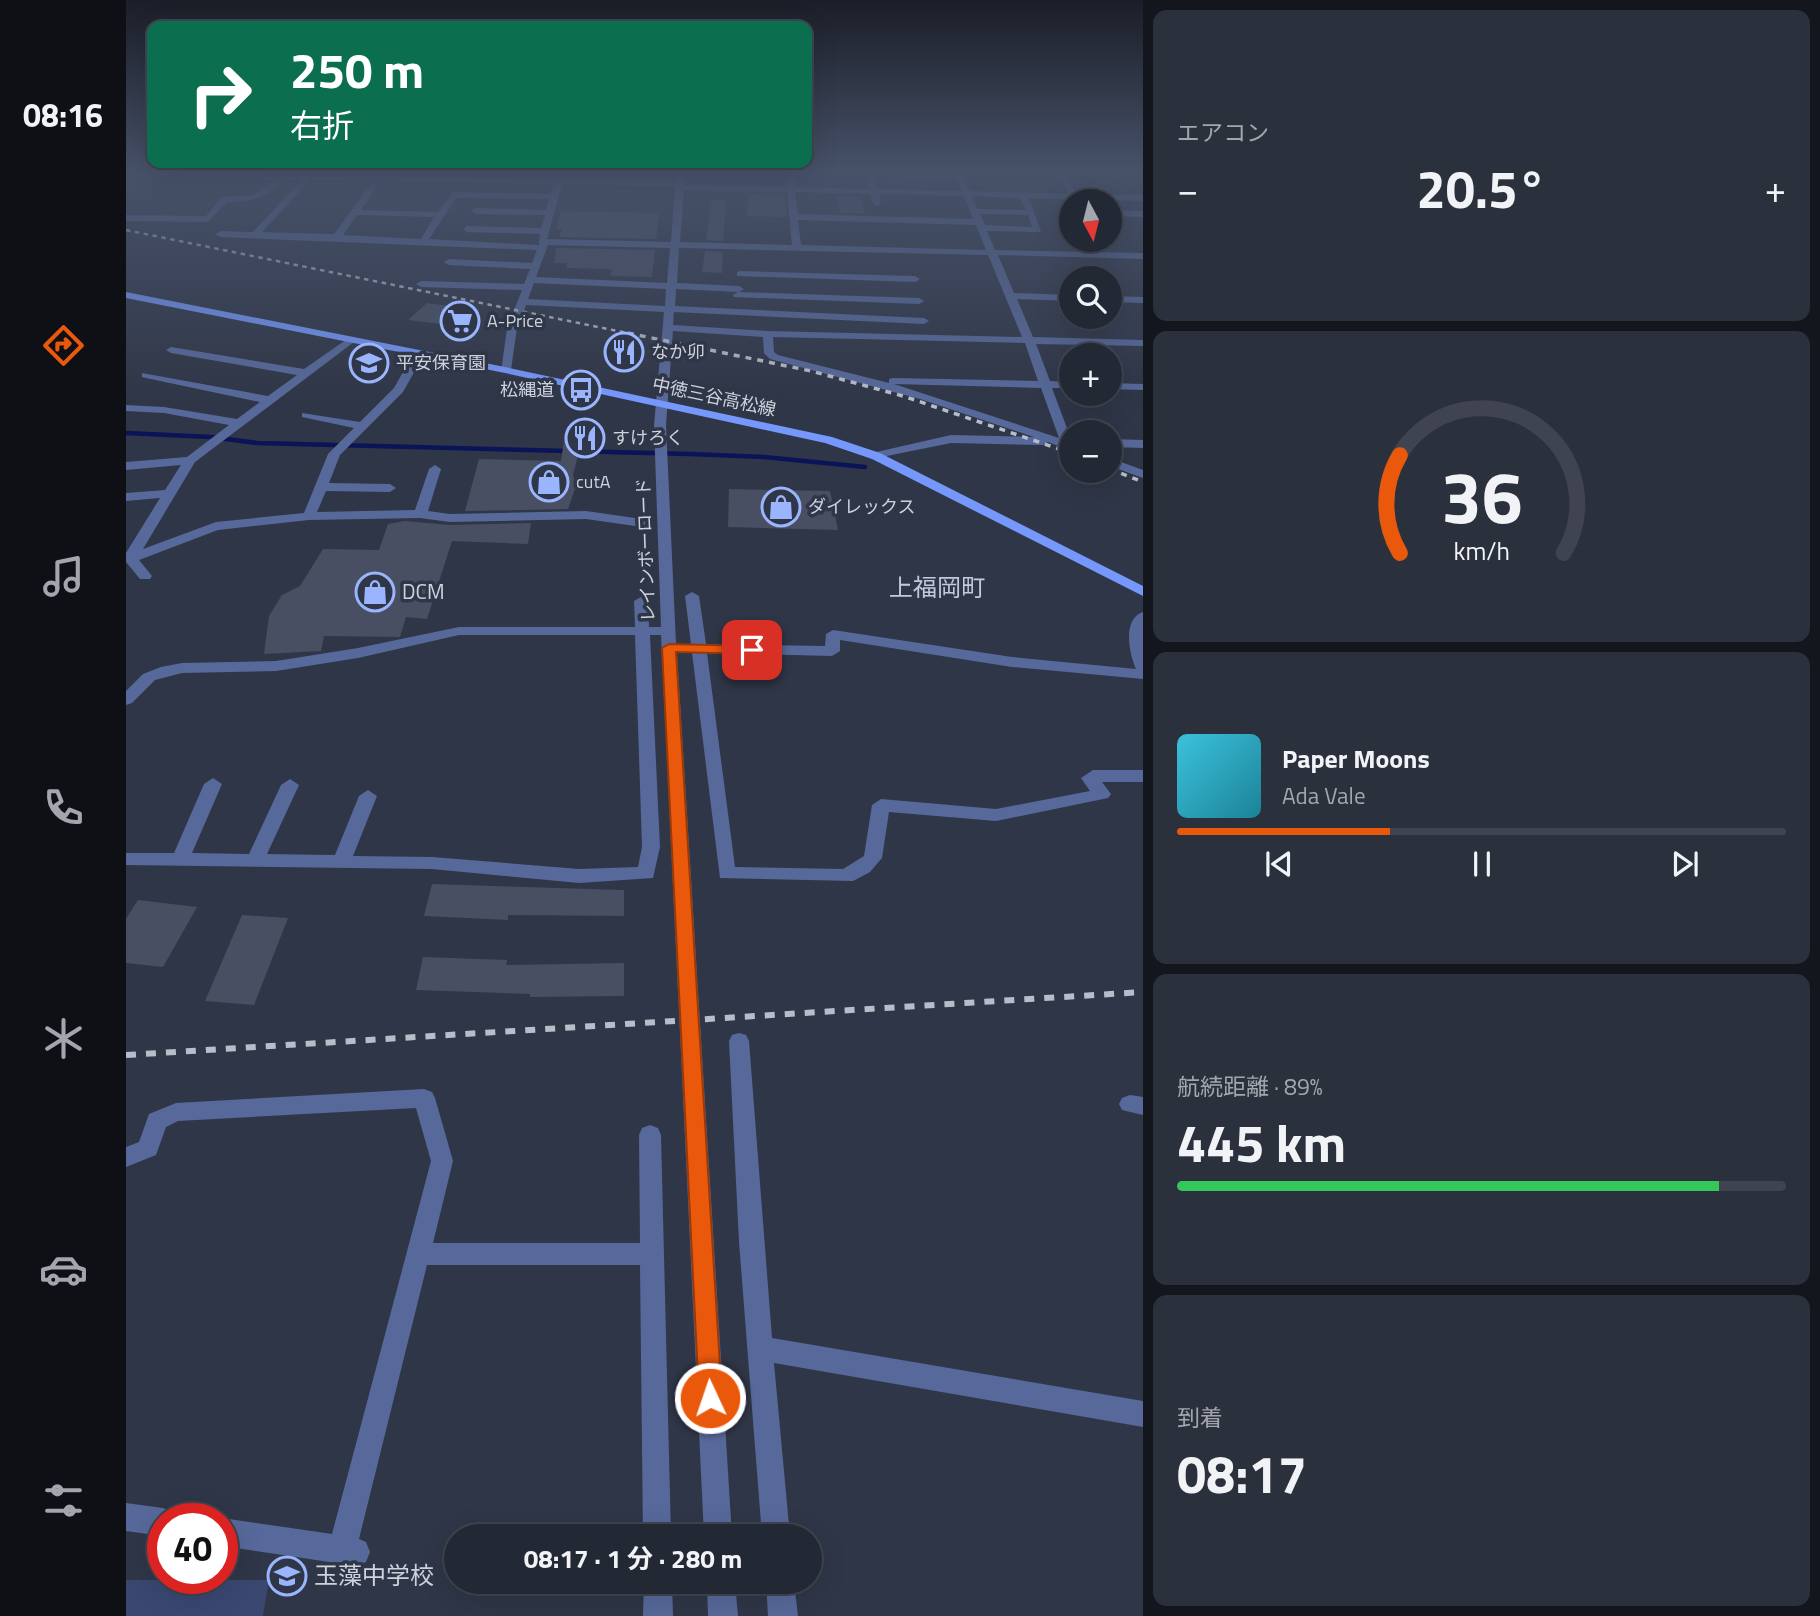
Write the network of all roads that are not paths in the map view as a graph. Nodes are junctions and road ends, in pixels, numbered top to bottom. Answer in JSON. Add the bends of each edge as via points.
{"nodes":[{"id":1,"x":457,"y":248,"type":"edge"},
{"id":2,"x":543,"y":248,"type":"edge"},
{"id":3,"x":674,"y":248,"type":"edge"},
{"id":4,"x":741,"y":248,"type":"edge"},
{"id":5,"x":786,"y":248,"type":"edge"},
{"id":6,"x":989,"y":248,"type":"edge"},
{"id":7,"x":797,"y":249,"type":"joint"},
{"id":8,"x":909,"y":251,"type":"junction"},
{"id":9,"x":991,"y":253,"type":"junction"},
{"id":10,"x":1143,"y":256,"type":"edge"},
{"id":11,"x":537,"y":266,"type":"junction"},
{"id":12,"x":421,"y":284,"type":"dead end"},
{"id":13,"x":531,"y":284,"type":"junction"},
{"id":14,"x":670,"y":286,"type":"junction"},
{"id":15,"x":738,"y":292,"type":"junction"},
{"id":16,"x":126,"y":295,"type":"edge"},
{"id":17,"x":1009,"y":296,"type":"junction"},
{"id":18,"x":1059,"y":298,"type":"edge"},
{"id":19,"x":1122,"y":299,"type":"edge"},
{"id":20,"x":1143,"y":300,"type":"edge"},
{"id":21,"x":919,"y":301,"type":"junction"},
{"id":22,"x":524,"y":302,"type":"junction"},
{"id":23,"x":668,"y":309,"type":"junction"},
{"id":24,"x":737,"y":313,"type":"junction"},
{"id":25,"x":924,"y":321,"type":"junction"},
{"id":26,"x":667,"y":328,"type":"junction"},
{"id":27,"x":768,"y":334,"type":"junction"},
{"id":28,"x":927,"y":338,"type":"junction"},
{"id":29,"x":350,"y":340,"type":"junction"},
{"id":30,"x":1028,"y":340,"type":"junction"},
{"id":31,"x":1143,"y":343,"type":"edge"},
{"id":32,"x":171,"y":350,"type":"dead end"},
{"id":33,"x":426,"y":354,"type":"junction"},
{"id":34,"x":505,"y":370,"type":"junction"},
{"id":35,"x":306,"y":373,"type":"junction"},
{"id":36,"x":146,"y":375,"type":"dead end"},
{"id":37,"x":872,"y":381,"type":"junction"},
{"id":38,"x":1043,"y":385,"type":"junction"},
{"id":39,"x":1059,"y":385,"type":"edge"},
{"id":40,"x":1122,"y":386,"type":"edge"},
{"id":41,"x":1143,"y":387,"type":"edge"},
{"id":42,"x":270,"y":400,"type":"junction"},
{"id":43,"x":661,"y":403,"type":"junction"},
{"id":44,"x":126,"y":408,"type":"edge"},
{"id":45,"x":306,"y":415,"type":"dead end"},
{"id":46,"x":237,"y":423,"type":"junction"},
{"id":47,"x":1059,"y":424,"type":"edge"},
{"id":48,"x":363,"y":426,"type":"junction"},
{"id":49,"x":1059,"y":440,"type":"edge"},
{"id":50,"x":1059,"y":443,"type":"edge"},
{"id":51,"x":1122,"y":443,"type":"edge"},
{"id":52,"x":1143,"y":444,"type":"edge"},
{"id":53,"x":876,"y":456,"type":"junction"},
{"id":54,"x":190,"y":460,"type":"junction"},
{"id":55,"x":126,"y":466,"type":"edge"},
{"id":56,"x":1122,"y":466,"type":"edge"},
{"id":57,"x":435,"y":469,"type":"dead end"},
{"id":58,"x":1143,"y":474,"type":"edge"},
{"id":59,"x":321,"y":487,"type":"junction"},
{"id":60,"x":390,"y":488,"type":"dead end"},
{"id":61,"x":168,"y":494,"type":"junction"},
{"id":62,"x":126,"y":497,"type":"edge"},
{"id":63,"x":420,"y":514,"type":"junction"},
{"id":64,"x":309,"y":516,"type":"junction"},
{"id":65,"x":642,"y":523,"type":"dead end"},
{"id":66,"x":130,"y":558,"type":"junction"},
{"id":67,"x":145,"y":576,"type":"dead end"},
{"id":68,"x":1143,"y":592,"type":"edge"},
{"id":69,"x":692,"y":596,"type":"dead end"},
{"id":70,"x":641,"y":601,"type":"dead end"},
{"id":71,"x":1143,"y":616,"type":"edge"},
{"id":72,"x":642,"y":630,"type":"junction"},
{"id":73,"x":668,"y":631,"type":"junction"},
{"id":74,"x":669,"y":648,"type":"junction"},
{"id":75,"x":698,"y":650,"type":"junction"},
{"id":76,"x":1143,"y":668,"type":"edge"},
{"id":77,"x":1143,"y":674,"type":"edge"},
{"id":78,"x":126,"y":700,"type":"edge"},
{"id":79,"x":1143,"y":776,"type":"edge"},
{"id":80,"x":213,"y":784,"type":"dead end"},
{"id":81,"x":290,"y":785,"type":"dead end"},
{"id":82,"x":368,"y":796,"type":"dead end"},
{"id":83,"x":126,"y":859,"type":"edge"},
{"id":84,"x":180,"y":860,"type":"junction"},
{"id":85,"x":255,"y":861,"type":"junction"},
{"id":86,"x":341,"y":862,"type":"junction"},
{"id":87,"x":739,"y":1041,"type":"dead end"},
{"id":88,"x":650,"y":1135,"type":"dead end"},
{"id":89,"x":126,"y":1157,"type":"edge"},
{"id":90,"x":418,"y":1254,"type":"junction"},
{"id":91,"x":650,"y":1254,"type":"junction"},
{"id":92,"x":760,"y":1348,"type":"junction"},
{"id":93,"x":1143,"y":1414,"type":"edge"},
{"id":94,"x":126,"y":1517,"type":"edge"},
{"id":95,"x":147,"y":1520,"type":"edge"},
{"id":96,"x":657,"y":1524,"type":"edge"},
{"id":97,"x":717,"y":1524,"type":"edge"},
{"id":98,"x":775,"y":1524,"type":"edge"},
{"id":99,"x":238,"y":1534,"type":"edge"},
{"id":100,"x":658,"y":1594,"type":"edge"},
{"id":101,"x":722,"y":1594,"type":"edge"},
{"id":102,"x":781,"y":1594,"type":"edge"},
{"id":103,"x":659,"y":1616,"type":"edge"},
{"id":104,"x":723,"y":1616,"type":"edge"},
{"id":105,"x":783,"y":1616,"type":"edge"}],
"edges":[{"from":1,"to":11,"type":"street","via":[[447,266]]},
{"from":2,"to":11,"type":"street"},
{"from":3,"to":14,"type":"street","name":"レインボーロード"},
{"from":4,"to":8,"type":"street","via":[[741,256],[911,261]]},
{"from":5,"to":7,"type":"street"},
{"from":6,"to":9,"type":"street"},
{"from":7,"to":8,"type":"street"},
{"from":8,"to":9,"type":"street"},
{"from":9,"to":10,"type":"street","via":[[1106,251]]},
{"from":9,"to":17,"type":"street"},
{"from":11,"to":13,"type":"street"},
{"from":12,"to":13,"type":"street"},
{"from":13,"to":14,"type":"street"},
{"from":13,"to":22,"type":"street"},
{"from":14,"to":15,"type":"street"},
{"from":14,"to":23,"type":"street","name":"レインボーロード"},
{"from":15,"to":21,"type":"street"},
{"from":15,"to":21,"type":"street","via":[[740,269],[914,274]]},
{"from":15,"to":24,"type":"street"},
{"from":16,"to":29,"type":"main road","name":"中徳三谷高松線"},
{"from":17,"to":18,"type":"street"},
{"from":17,"to":30,"type":"street"},
{"from":19,"to":20,"type":"street"},
{"from":21,"to":25,"type":"street"},
{"from":22,"to":23,"type":"street"},
{"from":22,"to":34,"type":"street","via":[[512,328]]},
{"from":23,"to":24,"type":"street"},
{"from":23,"to":26,"type":"street","name":"レインボーロード"},
{"from":24,"to":25,"type":"street"},
{"from":25,"to":28,"type":"street"},
{"from":26,"to":27,"type":"street"},
{"from":26,"to":43,"type":"street","name":"レインボーロード"},
{"from":27,"to":28,"type":"street"},
{"from":27,"to":37,"type":"street","via":[[769,353],[774,357]]},
{"from":28,"to":30,"type":"street"},
{"from":29,"to":33,"type":"main road","name":"中徳三谷高松線"},
{"from":29,"to":35,"type":"street"},
{"from":30,"to":31,"type":"street"},
{"from":30,"to":38,"type":"street"},
{"from":32,"to":35,"type":"street"},
{"from":33,"to":34,"type":"main road","name":"中徳三谷高松線"},
{"from":33,"to":48,"type":"street"},
{"from":34,"to":43,"type":"main road","name":"中徳三谷高松線"},
{"from":35,"to":42,"type":"street"},
{"from":36,"to":42,"type":"street"},
{"from":37,"to":38,"type":"street"},
{"from":37,"to":49,"type":"street"},
{"from":38,"to":39,"type":"street"},
{"from":38,"to":47,"type":"street"},
{"from":40,"to":41,"type":"street"},
{"from":42,"to":46,"type":"street"},
{"from":43,"to":53,"type":"main road","name":"中徳三谷高松線","via":[[828,440]]},
{"from":43,"to":73,"type":"street","name":"レインボーロード"},
{"from":44,"to":46,"type":"street"},
{"from":45,"to":48,"type":"street"},
{"from":46,"to":54,"type":"street"},
{"from":48,"to":59,"type":"street","via":[[334,454]]},
{"from":50,"to":53,"type":"street","via":[[951,439]]},
{"from":51,"to":52,"type":"street"},
{"from":53,"to":68,"type":"main road","name":"中徳三谷高松線"},
{"from":54,"to":55,"type":"street"},
{"from":54,"to":61,"type":"street"},
{"from":56,"to":58,"type":"street"},
{"from":57,"to":63,"type":"street"},
{"from":59,"to":60,"type":"street"},
{"from":59,"to":64,"type":"street"},
{"from":61,"to":62,"type":"street"},
{"from":61,"to":66,"type":"street"},
{"from":63,"to":64,"type":"street"},
{"from":63,"to":65,"type":"street","via":[[450,518],[586,515]]},
{"from":64,"to":66,"type":"street","via":[[216,526]]},
{"from":66,"to":67,"type":"street"},
{"from":69,"to":75,"type":"street"},
{"from":70,"to":72,"type":"street"},
{"from":71,"to":76,"type":"street","via":[[1135,647]]},
{"from":72,"to":73,"type":"street"},
{"from":72,"to":78,"type":"street","via":[[459,631],[276,666],[172,670],[149,677]]},
{"from":72,"to":86,"type":"street","via":[[651,847],[646,873],[579,876],[454,864]]},
{"from":73,"to":74,"type":"street","name":"レインボーロード"},
{"from":74,"to":75,"type":"street"},
{"from":74,"to":97,"type":"street","name":"レインボーロード"},
{"from":75,"to":77,"type":"street","via":[[832,651],[833,635],[1012,662]]},
{"from":75,"to":79,"type":"street","via":[[727,873],[846,876],[873,858],[881,806],[996,815],[1102,794],[1090,778],[1093,776]]},
{"from":80,"to":84,"type":"street"},
{"from":81,"to":85,"type":"street"},
{"from":82,"to":86,"type":"street"},
{"from":83,"to":84,"type":"street"},
{"from":84,"to":85,"type":"street"},
{"from":85,"to":86,"type":"street"},
{"from":87,"to":92,"type":"street"},
{"from":88,"to":91,"type":"street"},
{"from":89,"to":90,"type":"street","via":[[148,1148],[157,1121],[176,1112],[424,1098],[442,1161]]},
{"from":90,"to":91,"type":"street"},
{"from":90,"to":99,"type":"street","via":[[349,1551]]},
{"from":91,"to":96,"type":"street"},
{"from":92,"to":93,"type":"street"},
{"from":92,"to":98,"type":"street"},
{"from":94,"to":95,"type":"street"},
{"from":100,"to":103,"type":"street"},
{"from":101,"to":104,"type":"street"},
{"from":102,"to":105,"type":"street"}]}
